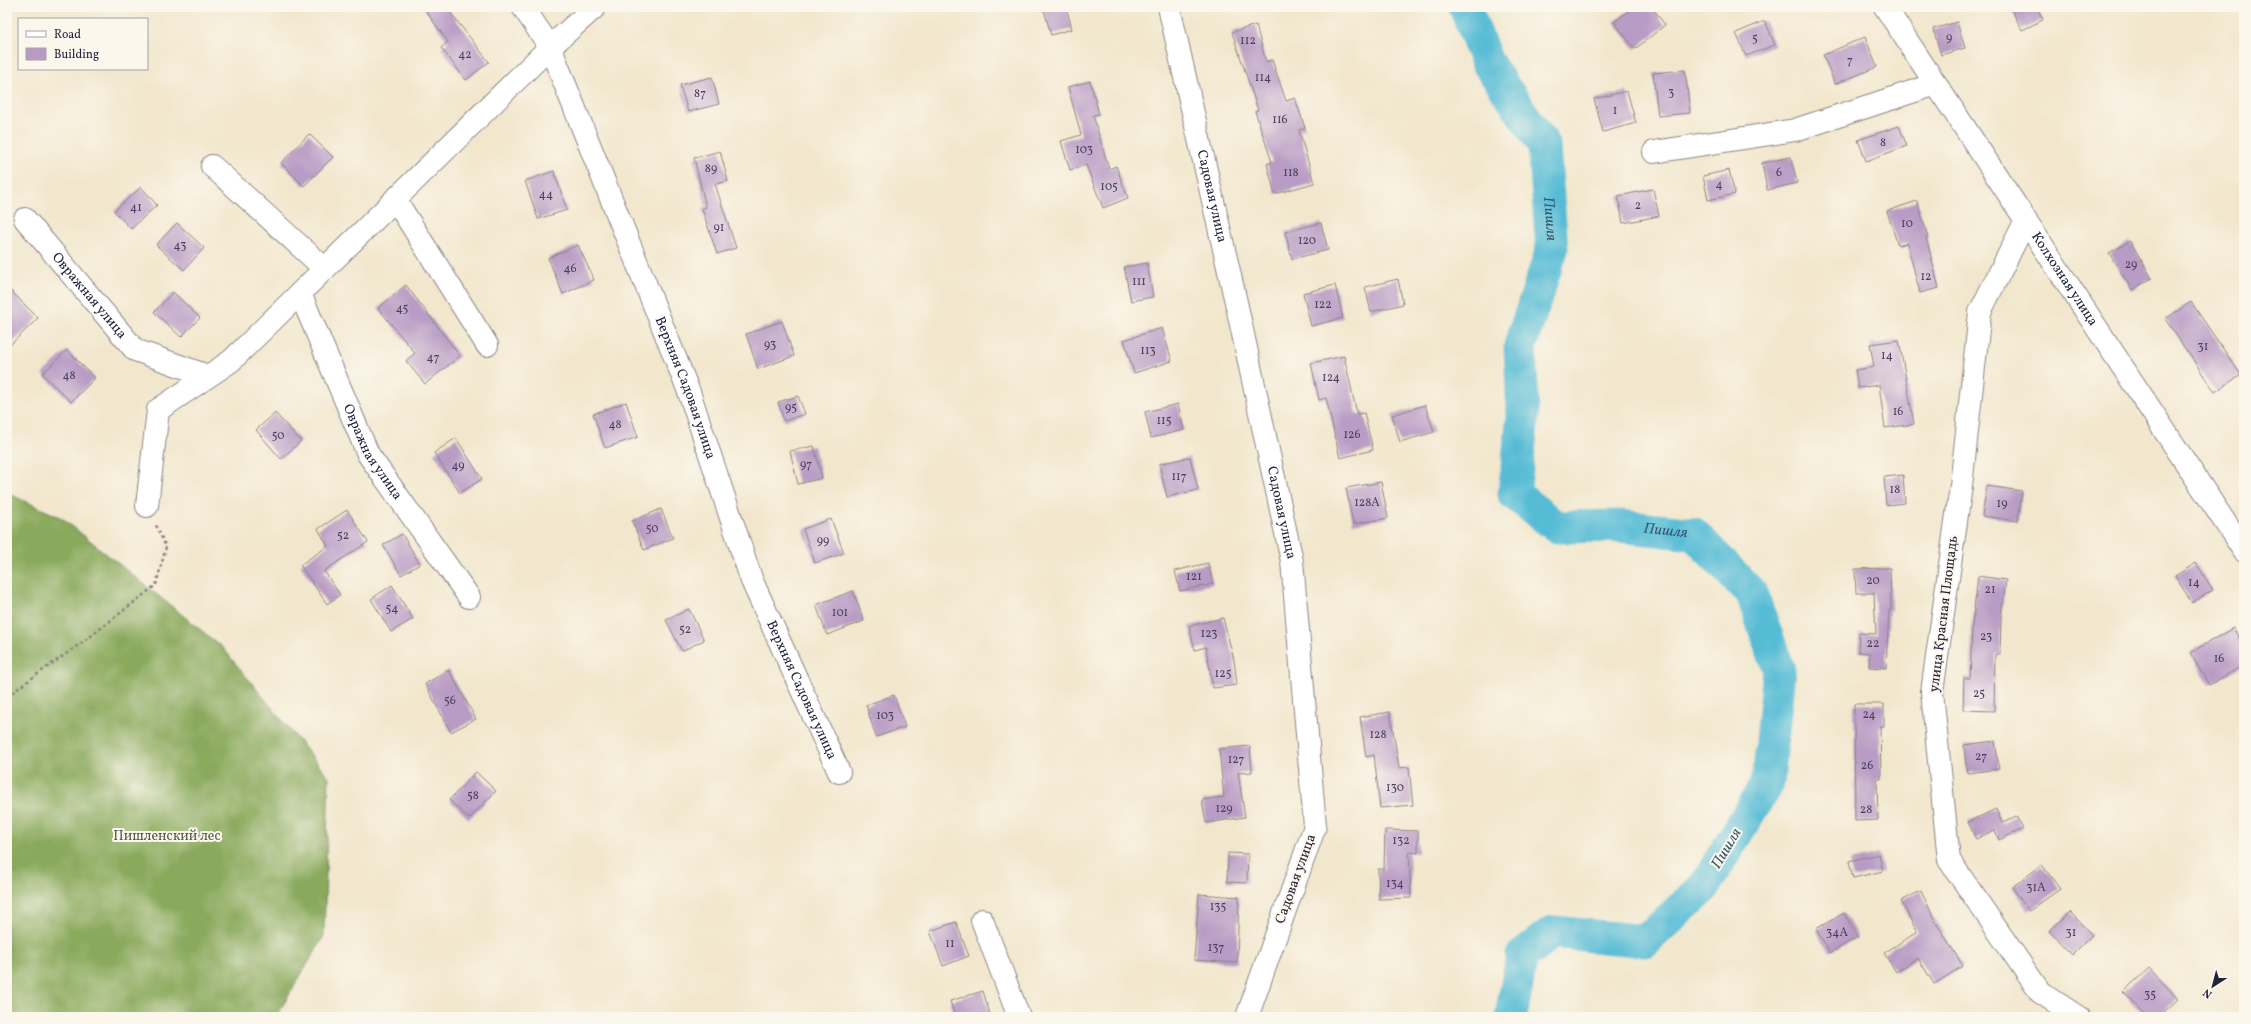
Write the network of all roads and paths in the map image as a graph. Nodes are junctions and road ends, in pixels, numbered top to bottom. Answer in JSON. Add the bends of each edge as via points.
{"nodes":[{"id":1,"x":524,"y":7,"type":"edge"},
{"id":2,"x":595,"y":7,"type":"edge"},
{"id":3,"x":1169,"y":7,"type":"edge"},
{"id":4,"x":1885,"y":7,"type":"edge"},
{"id":5,"x":550,"y":47,"type":"junction"},
{"id":6,"x":1936,"y":84,"type":"junction"},
{"id":7,"x":1654,"y":152,"type":"dead end"},
{"id":8,"x":212,"y":166,"type":"dead end"},
{"id":9,"x":395,"y":199,"type":"junction"},
{"id":10,"x":25,"y":219,"type":"dead end"},
{"id":11,"x":2026,"y":220,"type":"junction"},
{"id":12,"x":325,"y":269,"type":"junction"},
{"id":13,"x":300,"y":293,"type":"junction"},
{"id":14,"x":487,"y":345,"type":"dead end"},
{"id":15,"x":208,"y":376,"type":"junction"},
{"id":16,"x":147,"y":506,"type":"joint"},
{"id":17,"x":2244,"y":551,"type":"edge"},
{"id":18,"x":469,"y":597,"type":"dead end"},
{"id":19,"x":7,"y":696,"type":"edge"},
{"id":20,"x":839,"y":772,"type":"dead end"},
{"id":21,"x":982,"y":920,"type":"dead end"},
{"id":22,"x":1019,"y":1017,"type":"edge"},
{"id":23,"x":1247,"y":1017,"type":"edge"},
{"id":24,"x":2078,"y":1017,"type":"edge"}],
"edges":[{"from":1,"to":5,"type":"street","name":"Верхняя Садовая улица"},
{"from":2,"to":5,"type":"street"},
{"from":3,"to":23,"type":"street","name":"Садовая улица","via":[[1292,561],[1315,826]]},
{"from":4,"to":6,"type":"street","name":"Колхозная улица"},
{"from":5,"to":9,"type":"street"},
{"from":5,"to":20,"type":"street","name":"Верхняя Садовая улица","via":[[689,392],[752,582]]},
{"from":6,"to":7,"type":"street","via":[[1795,130]]},
{"from":6,"to":11,"type":"street","name":"Колхозная улица"},
{"from":8,"to":12,"type":"street"},
{"from":9,"to":12,"type":"street"},
{"from":9,"to":14,"type":"street"},
{"from":10,"to":15,"type":"street","name":"Овражная улица","via":[[135,350]]},
{"from":11,"to":17,"type":"street","name":"Колхозная улица"},
{"from":11,"to":24,"type":"street","name":"улица Красная Площадь","via":[[1980,312],[1961,486],[1932,692],[1949,860],[2040,992]]},
{"from":12,"to":13,"type":"street"},
{"from":13,"to":15,"type":"street","via":[[231,361]]},
{"from":13,"to":18,"type":"street","name":"Овражная улица","via":[[368,454]]},
{"from":15,"to":16,"type":"street","via":[[158,410]]},
{"from":16,"to":19,"type":"path","via":[[166,547],[156,585],[91,636]]},
{"from":21,"to":22,"type":"street"}]}
